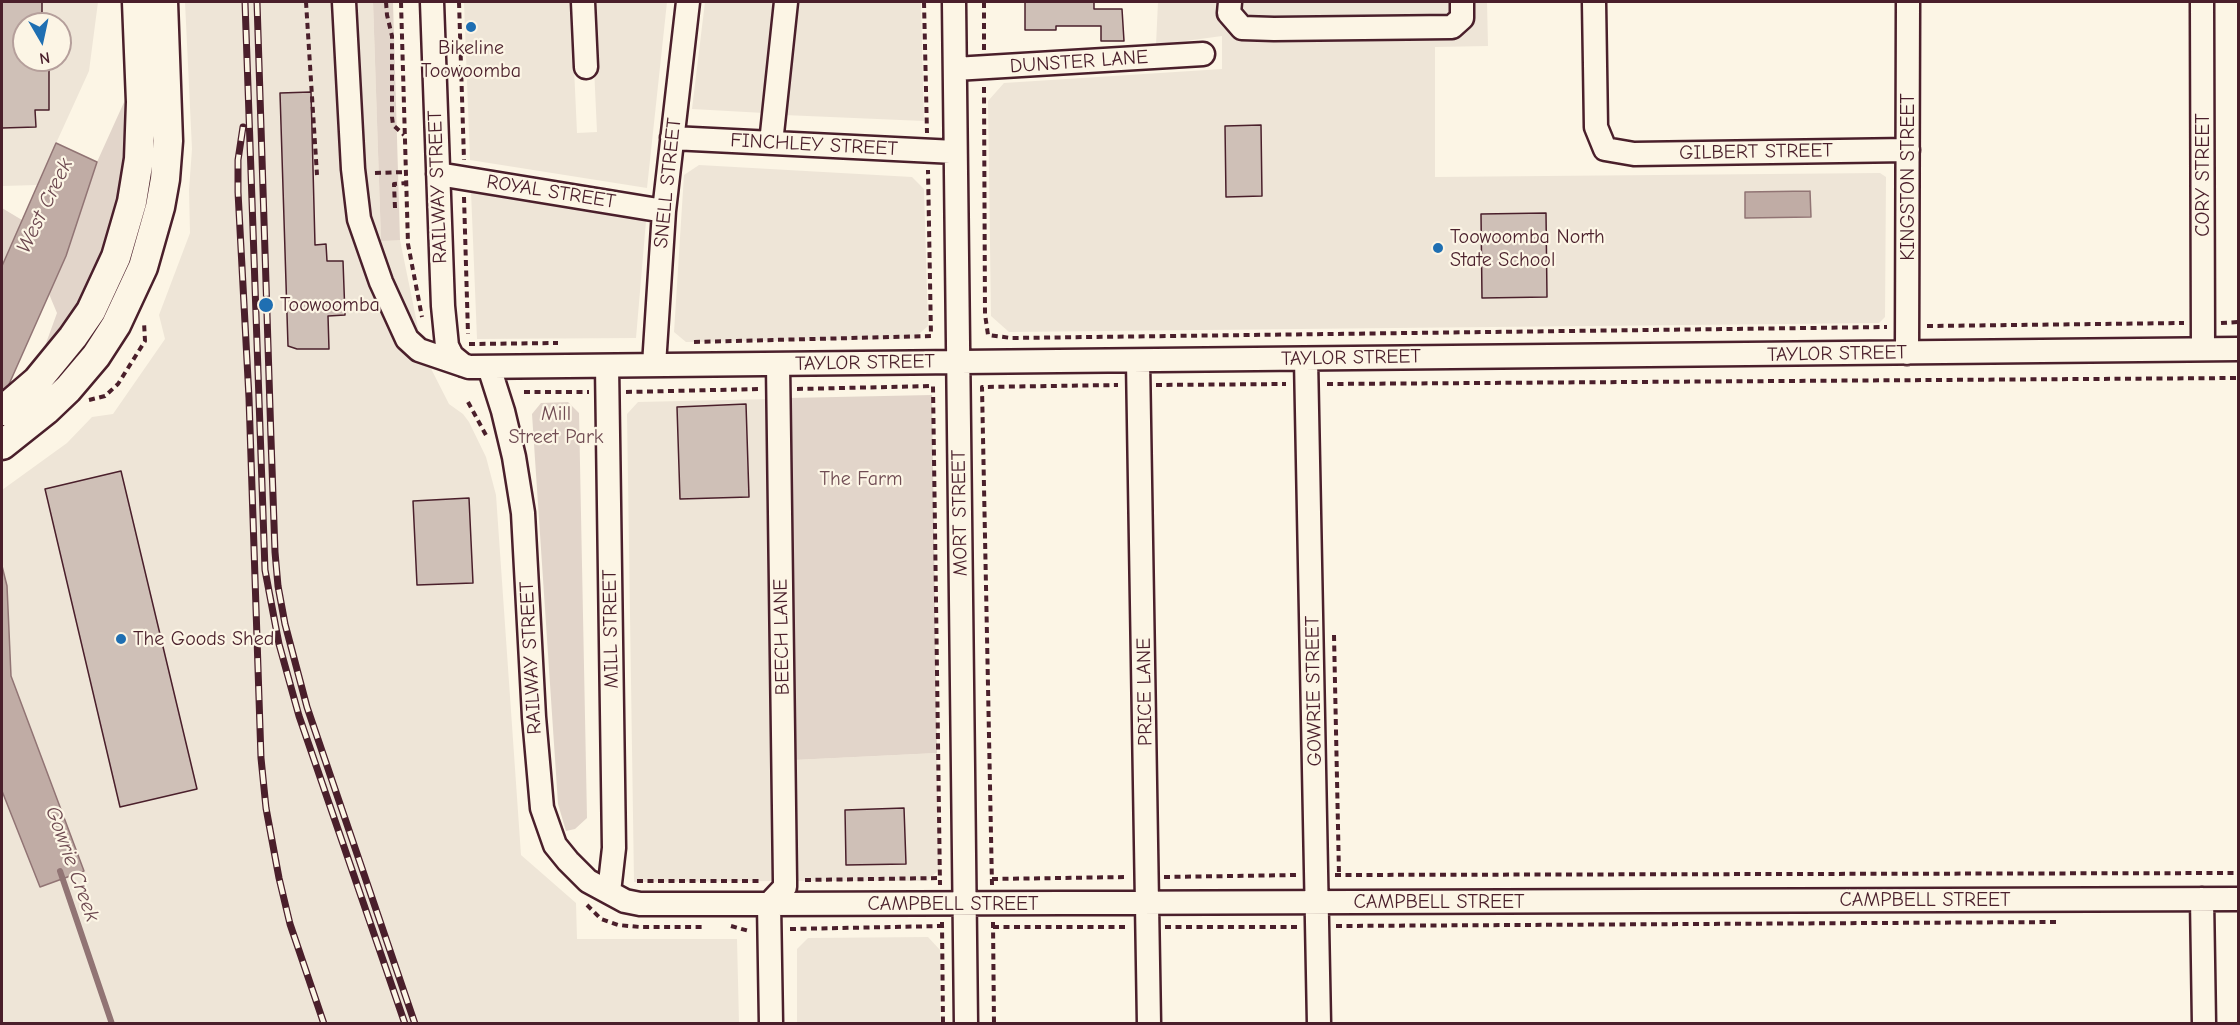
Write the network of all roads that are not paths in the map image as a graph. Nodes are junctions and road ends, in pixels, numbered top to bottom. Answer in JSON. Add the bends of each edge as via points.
{"nodes":[{"id":1,"x":137,"y":2,"type":"edge"},
{"id":2,"x":164,"y":2,"type":"edge"},
{"id":3,"x":344,"y":2,"type":"edge"},
{"id":4,"x":432,"y":2,"type":"edge"},
{"id":5,"x":583,"y":2,"type":"edge"},
{"id":6,"x":688,"y":2,"type":"edge"},
{"id":7,"x":786,"y":2,"type":"edge"},
{"id":8,"x":954,"y":2,"type":"edge"},
{"id":9,"x":1230,"y":2,"type":"edge"},
{"id":10,"x":1462,"y":2,"type":"edge"},
{"id":11,"x":1594,"y":2,"type":"edge"},
{"id":12,"x":1908,"y":2,"type":"edge"},
{"id":13,"x":2202,"y":2,"type":"edge"},
{"id":14,"x":1203,"y":54,"type":"dead end"},
{"id":15,"x":586,"y":67,"type":"dead end"},
{"id":16,"x":955,"y":69,"type":"junction"},
{"id":17,"x":672,"y":138,"type":"junction"},
{"id":18,"x":771,"y":143,"type":"junction"},
{"id":19,"x":1908,"y":150,"type":"junction"},
{"id":20,"x":955,"y":152,"type":"junction"},
{"id":21,"x":438,"y":174,"type":"junction"},
{"id":22,"x":664,"y":211,"type":"junction"},
{"id":23,"x":2203,"y":349,"type":"junction"},
{"id":24,"x":2238,"y":349,"type":"edge"},
{"id":25,"x":1907,"y":353,"type":"junction"},
{"id":26,"x":466,"y":354,"type":"junction"},
{"id":27,"x":1306,"y":359,"type":"junction"},
{"id":28,"x":1138,"y":361,"type":"junction"},
{"id":29,"x":957,"y":362,"type":"junction"},
{"id":30,"x":654,"y":365,"type":"junction"},
{"id":31,"x":778,"y":365,"type":"junction"},
{"id":32,"x":607,"y":366,"type":"junction"},
{"id":33,"x":489,"y":367,"type":"junction"},
{"id":34,"x":2,"y":411,"type":"edge"},
{"id":35,"x":2,"y":445,"type":"edge"},
{"id":36,"x":609,"y":892,"type":"junction"},
{"id":37,"x":2202,"y":899,"type":"junction"},
{"id":38,"x":2238,"y":899,"type":"edge"},
{"id":39,"x":1318,"y":902,"type":"junction"},
{"id":40,"x":1149,"y":903,"type":"junction"},
{"id":41,"x":640,"y":904,"type":"joint"},
{"id":42,"x":769,"y":904,"type":"junction"},
{"id":43,"x":966,"y":904,"type":"junction"},
{"id":44,"x":771,"y":1023,"type":"edge"},
{"id":45,"x":966,"y":1023,"type":"edge"},
{"id":46,"x":1149,"y":1023,"type":"edge"},
{"id":47,"x":1319,"y":1023,"type":"edge"},
{"id":48,"x":2204,"y":1023,"type":"edge"}],
"edges":[{"from":1,"to":34,"type":"main road","via":[[141,132],[137,176],[116,257],[91,311],[73,337],[37,381]]},
{"from":2,"to":35,"type":"main road","via":[[168,141],[165,179],[152,240],[129,298],[96,356],[68,389]]},
{"from":3,"to":26,"type":"street","name":"TAYLOR STREET","via":[[359,219],[407,339],[420,350]]},
{"from":4,"to":21,"type":"street","name":"RAILWAY STREET"},
{"from":5,"to":15,"type":"street"},
{"from":6,"to":17,"type":"street","name":"SNELL STREET"},
{"from":7,"to":18,"type":"street"},
{"from":8,"to":16,"type":"street","name":"MORT STREET"},
{"from":9,"to":10,"type":"street","via":[[1229,13],[1242,28],[1452,27],[1462,18]]},
{"from":11,"to":19,"type":"street","name":"GILBERT STREET","via":[[1596,127],[1605,149],[1634,154]]},
{"from":12,"to":19,"type":"street","name":"KINGSTON STREET"},
{"from":13,"to":23,"type":"street","name":"CORY STREET"},
{"from":14,"to":16,"type":"street","name":"DUNSTER LANE"},
{"from":16,"to":20,"type":"street","name":"MORT STREET"},
{"from":17,"to":18,"type":"street","name":"FINCHLEY STREET"},
{"from":17,"to":22,"type":"street","name":"SNELL STREET"},
{"from":18,"to":20,"type":"street","name":"FINCHLEY STREET"},
{"from":19,"to":25,"type":"street","name":"KINGSTON STREET"},
{"from":20,"to":29,"type":"street","name":"MORT STREET"},
{"from":21,"to":22,"type":"street","name":"ROYAL STREET"},
{"from":21,"to":26,"type":"street","name":"RAILWAY STREET","via":[[447,346],[452,356]]},
{"from":22,"to":30,"type":"street","name":"SNELL STREET"},
{"from":23,"to":24,"type":"street","name":"TAYLOR STREET"},
{"from":23,"to":25,"type":"street","name":"TAYLOR STREET"},
{"from":25,"to":27,"type":"street","name":"TAYLOR STREET"},
{"from":26,"to":33,"type":"street","name":"TAYLOR STREET"},
{"from":27,"to":28,"type":"street","name":"TAYLOR STREET"},
{"from":27,"to":39,"type":"street","name":"GOWRIE STREET"},
{"from":28,"to":29,"type":"street","name":"TAYLOR STREET"},
{"from":28,"to":40,"type":"street","name":"PRICE LANE"},
{"from":29,"to":31,"type":"street","name":"TAYLOR STREET"},
{"from":29,"to":43,"type":"street","name":"MORT STREET"},
{"from":30,"to":31,"type":"street","name":"TAYLOR STREET"},
{"from":30,"to":32,"type":"street","name":"TAYLOR STREET"},
{"from":31,"to":42,"type":"street","name":"BEECH LANE","via":[[785,887]]},
{"from":32,"to":33,"type":"street","name":"TAYLOR STREET"},
{"from":32,"to":36,"type":"street","name":"MILL STREET","via":[[614,848]]},
{"from":33,"to":36,"type":"street","name":"RAILWAY STREET","via":[[504,411],[523,513],[542,808],[555,845],[588,881]]},
{"from":36,"to":41,"type":"street","name":"RAILWAY STREET"},
{"from":37,"to":38,"type":"street","name":"CAMPBELL STREET"},
{"from":37,"to":39,"type":"street","name":"CAMPBELL STREET"},
{"from":37,"to":48,"type":"street"},
{"from":39,"to":40,"type":"street","name":"CAMPBELL STREET"},
{"from":39,"to":47,"type":"street","name":"GOWRIE STREET"},
{"from":40,"to":43,"type":"street","name":"CAMPBELL STREET"},
{"from":40,"to":46,"type":"street","name":"PRICE LANE"},
{"from":41,"to":42,"type":"street","name":"CAMPBELL STREET"},
{"from":42,"to":43,"type":"street","name":"CAMPBELL STREET"},
{"from":42,"to":44,"type":"street"},
{"from":43,"to":45,"type":"street","name":"MORT STREET"}]}
